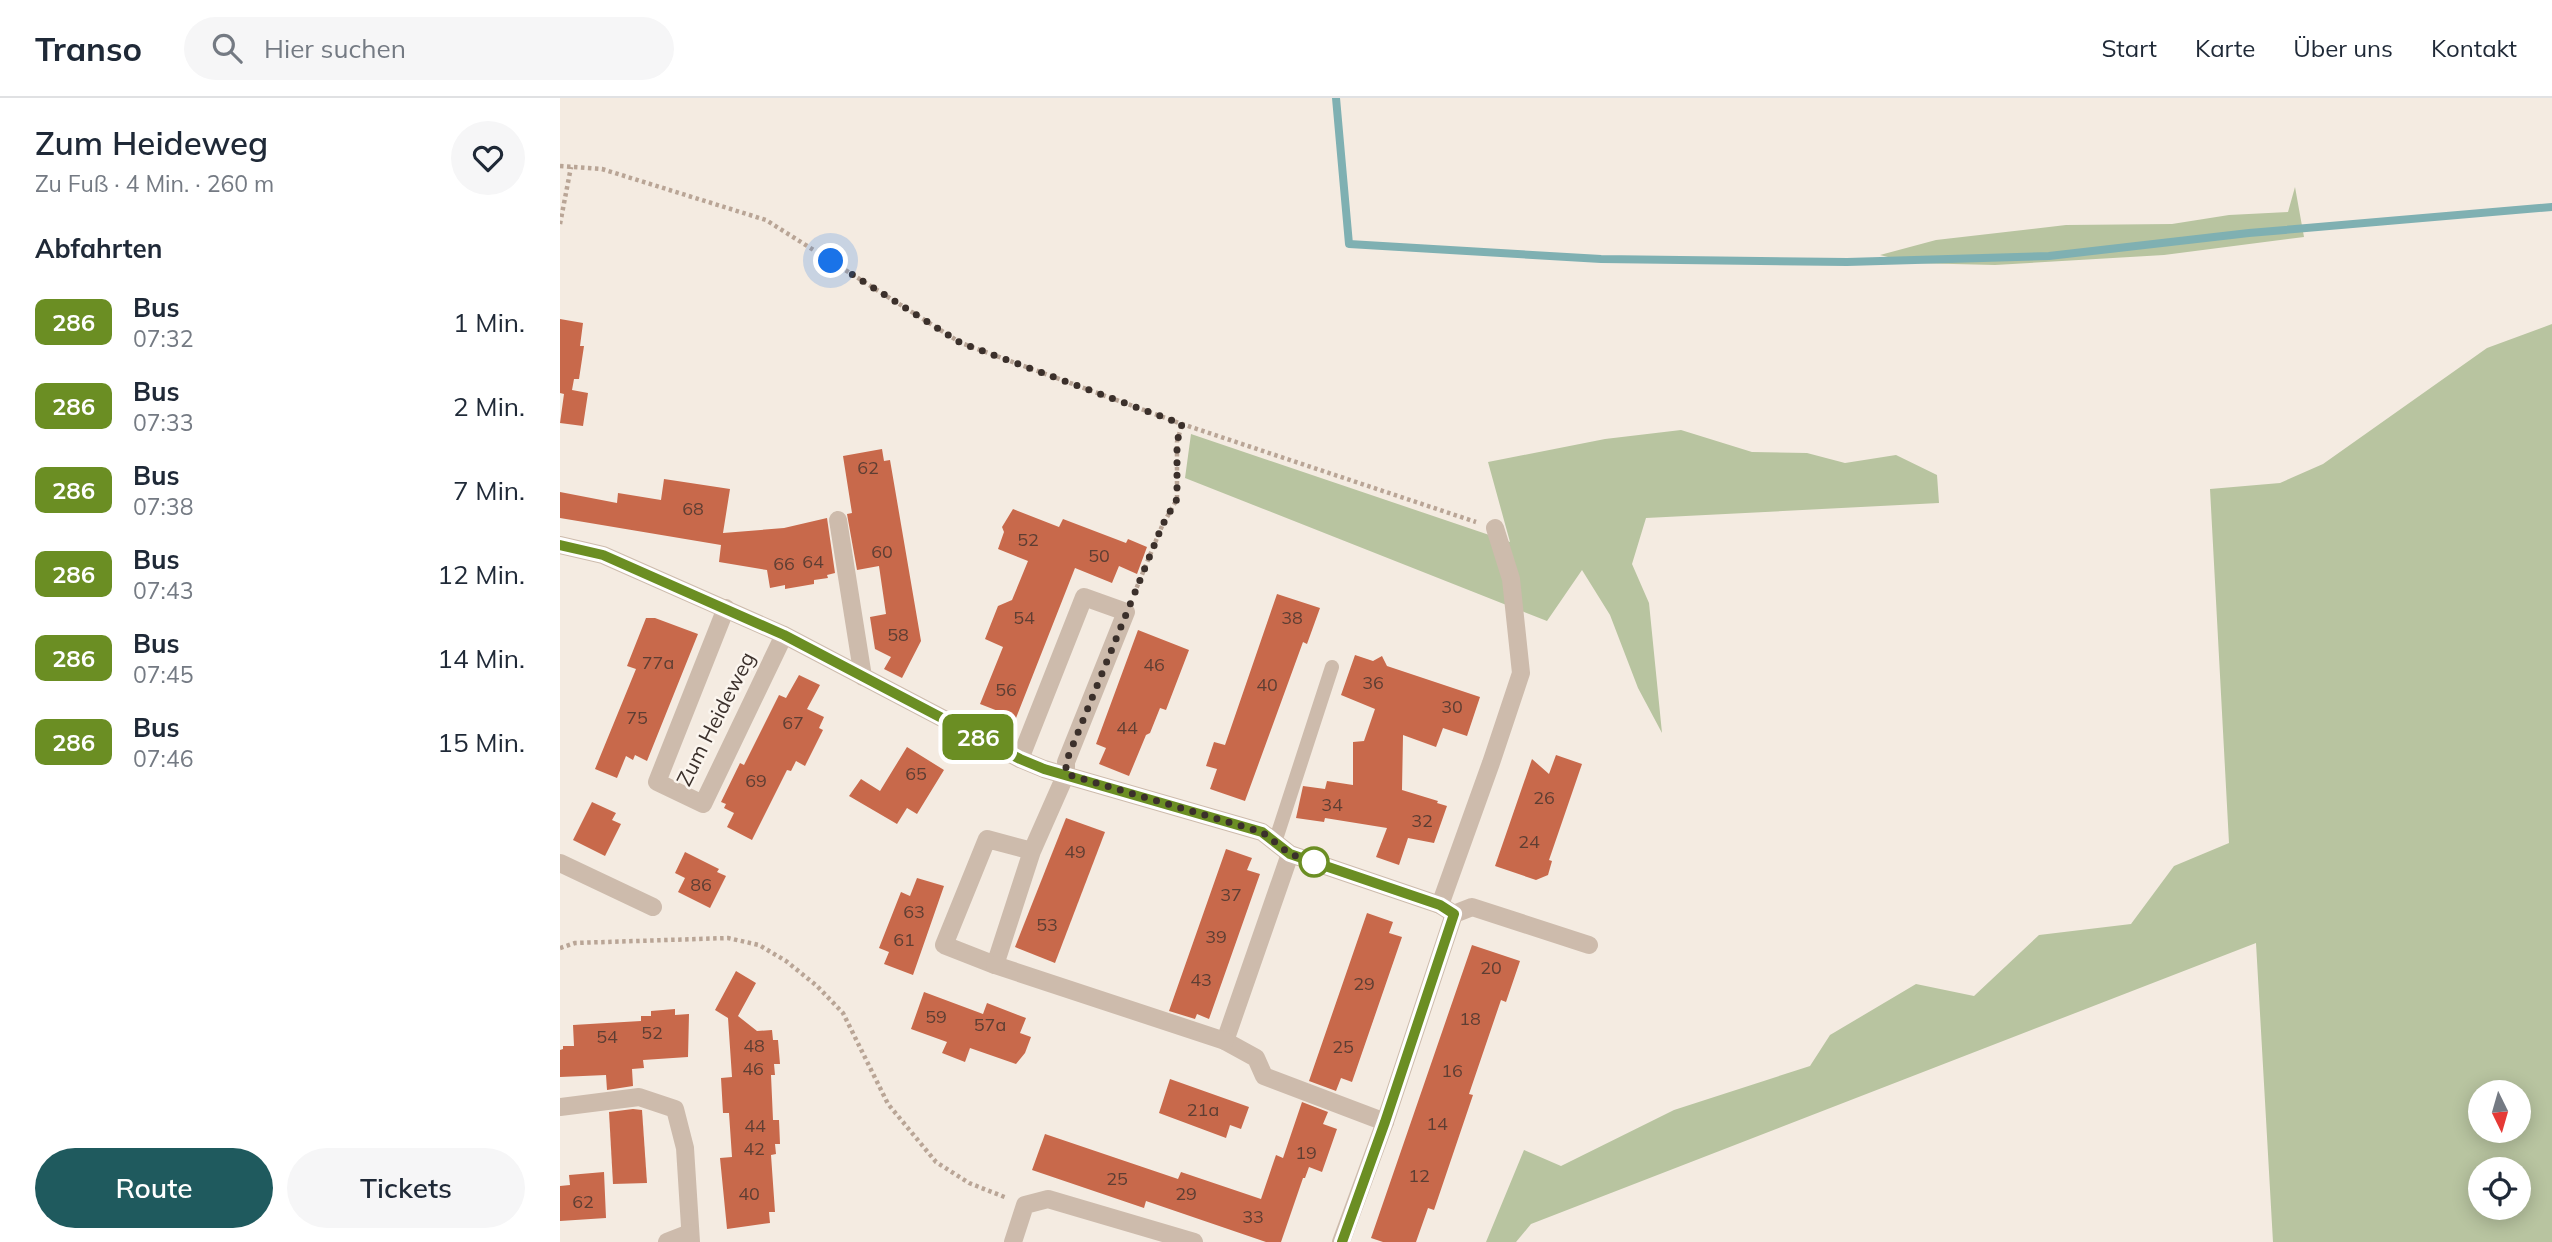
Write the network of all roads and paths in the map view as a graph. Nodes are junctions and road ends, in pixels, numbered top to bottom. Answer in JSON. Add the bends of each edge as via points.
{"nodes":[{"id":1,"x":560,"y":166,"type":"edge"},
{"id":2,"x":571,"y":166,"type":"junction"},
{"id":3,"x":560,"y":224,"type":"edge"},
{"id":4,"x":1182,"y":424,"type":"junction"},
{"id":5,"x":838,"y":520,"type":"dead end"},
{"id":6,"x":1495,"y":528,"type":"joint"},
{"id":7,"x":560,"y":545,"type":"edge"},
{"id":8,"x":726,"y":608,"type":"junction"},
{"id":9,"x":1126,"y":612,"type":"junction"},
{"id":10,"x":784,"y":635,"type":"junction"},
{"id":11,"x":1332,"y":667,"type":"dead end"},
{"id":12,"x":863,"y":677,"type":"junction"},
{"id":13,"x":1020,"y":759,"type":"junction"},
{"id":14,"x":1066,"y":774,"type":"junction"},
{"id":15,"x":1275,"y":842,"type":"junction"},
{"id":16,"x":1032,"y":851,"type":"junction"},
{"id":17,"x":1290,"y":854,"type":"junction"},
{"id":18,"x":560,"y":863,"type":"edge"},
{"id":19,"x":653,"y":907,"type":"dead end"},
{"id":20,"x":1447,"y":909,"type":"junction"},
{"id":21,"x":1589,"y":945,"type":"dead end"},
{"id":22,"x":560,"y":948,"type":"edge"},
{"id":23,"x":995,"y":965,"type":"junction"},
{"id":24,"x":1225,"y":1041,"type":"junction"},
{"id":25,"x":560,"y":1107,"type":"edge"},
{"id":26,"x":1385,"y":1122,"type":"junction"},
{"id":27,"x":1025,"y":1205,"type":"junction"},
{"id":28,"x":691,"y":1237,"type":"edge"},
{"id":29,"x":667,"y":1242,"type":"edge"},
{"id":30,"x":1013,"y":1242,"type":"edge"},
{"id":31,"x":1194,"y":1242,"type":"edge"},
{"id":32,"x":1342,"y":1242,"type":"edge"}],
"edges":[{"from":1,"to":2,"type":"path"},
{"from":2,"to":3,"type":"path"},
{"from":2,"to":4,"type":"path","via":[[602,169],[766,220],[961,343]]},
{"from":4,"to":6,"type":"path"},
{"from":4,"to":9,"type":"path","via":[[1177,442],[1177,499]]},
{"from":5,"to":12,"type":"street"},
{"from":6,"to":20,"type":"street","via":[[1511,579],[1521,673]]},
{"from":7,"to":8,"type":"street","name":"Zum Heideweg","via":[[603,555]]},
{"from":8,"to":10,"type":"street","name":"Zum Heideweg"},
{"from":8,"to":10,"type":"street","name":"Zum Heideweg","via":[[657,782],[703,804]]},
{"from":9,"to":13,"type":"street","via":[[1084,597]]},
{"from":9,"to":14,"type":"street","via":[[1066,762]]},
{"from":10,"to":12,"type":"street","name":"Zum Heideweg"},
{"from":11,"to":15,"type":"lane"},
{"from":12,"to":13,"type":"street","name":"Zum Heideweg"},
{"from":13,"to":14,"type":"street","name":"Zum Heideweg"},
{"from":14,"to":15,"type":"street","name":"Zum Heideweg","via":[[1262,832]]},
{"from":14,"to":16,"type":"street"},
{"from":15,"to":17,"type":"street","name":"Zum Heideweg"},
{"from":16,"to":23,"type":"street"},
{"from":16,"to":23,"type":"street","via":[[987,839],[944,945]]},
{"from":17,"to":20,"type":"street","name":"Zum Heideweg"},
{"from":17,"to":24,"type":"street"},
{"from":18,"to":19,"type":"street"},
{"from":20,"to":21,"type":"street","name":"Zum Heideweg","via":[[1472,907]]},
{"from":20,"to":26,"type":"street"},
{"from":22,"to":27,"type":"path","via":[[575,943],[727,938],[760,945],[797,969],[844,1013],[888,1104],[936,1162],[969,1183]]},
{"from":23,"to":24,"type":"street"},
{"from":24,"to":26,"type":"street","via":[[1256,1058],[1264,1076]]},
{"from":25,"to":28,"type":"street","via":[[639,1097],[676,1110],[685,1148]]},
{"from":26,"to":32,"type":"street"},
{"from":27,"to":30,"type":"street"},
{"from":27,"to":31,"type":"street","via":[[1048,1199]]},
{"from":28,"to":29,"type":"street"}]}
